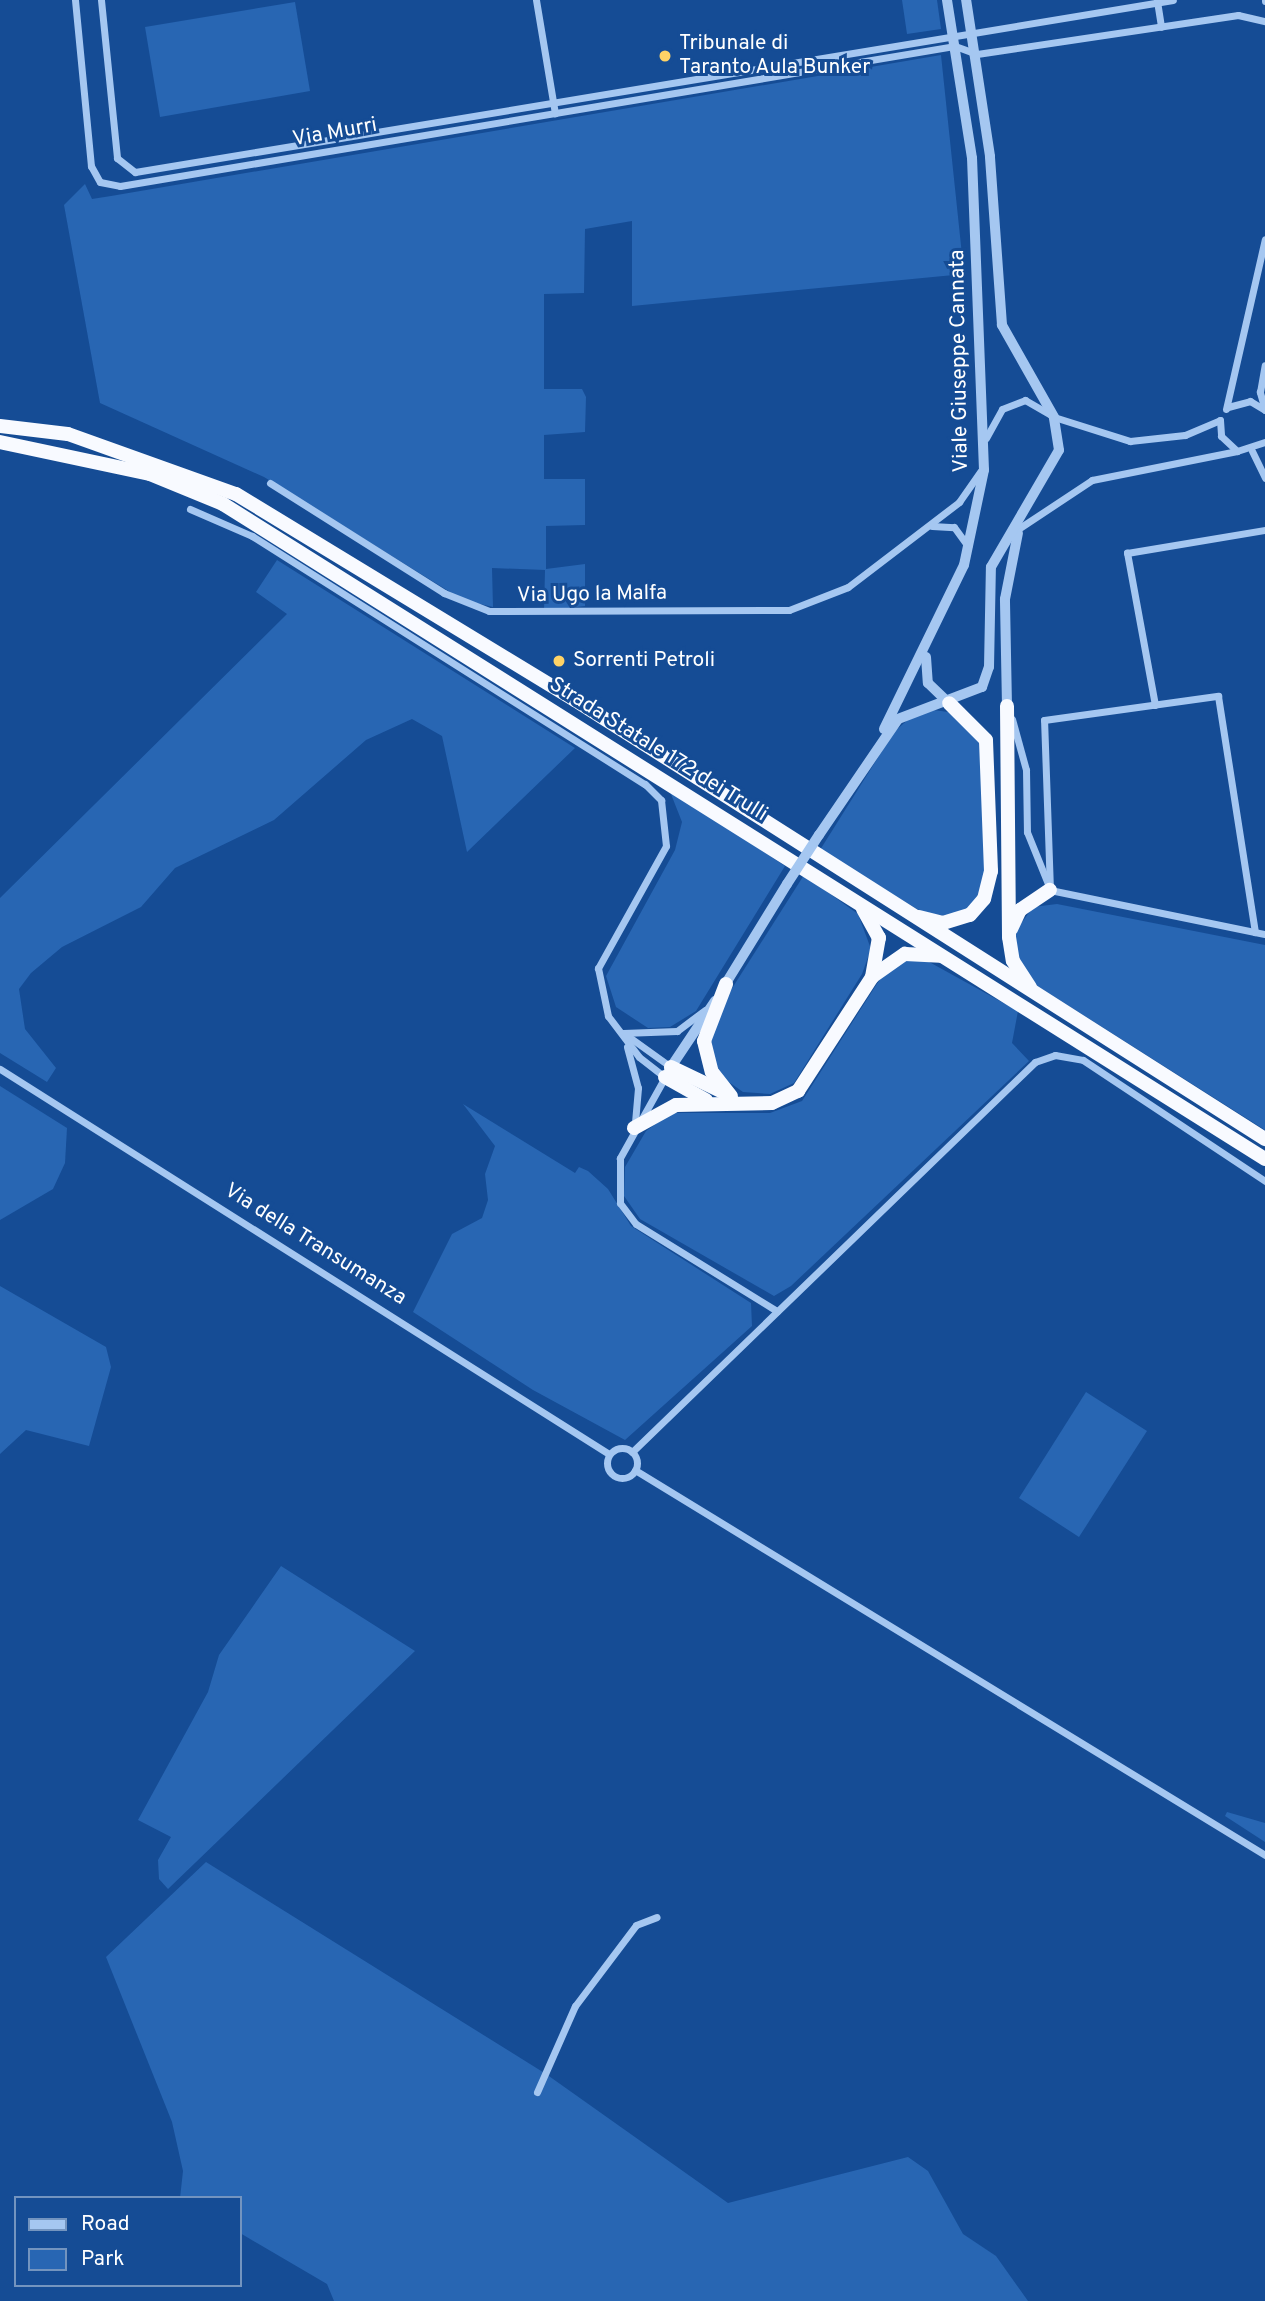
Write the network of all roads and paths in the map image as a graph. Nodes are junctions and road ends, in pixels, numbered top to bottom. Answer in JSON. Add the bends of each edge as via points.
{"nodes":[{"id":1,"x":75,"y":0,"type":"edge"},
{"id":2,"x":101,"y":0,"type":"edge"},
{"id":3,"x":536,"y":0,"type":"edge"},
{"id":4,"x":947,"y":0,"type":"edge"},
{"id":5,"x":966,"y":0,"type":"edge"},
{"id":6,"x":1174,"y":0,"type":"edge"},
{"id":7,"x":1157,"y":1,"type":"edge"},
{"id":8,"x":1265,"y":21,"type":"edge"},
{"id":9,"x":1161,"y":27,"type":"junction"},
{"id":10,"x":972,"y":32,"type":"junction"},
{"id":11,"x":954,"y":40,"type":"junction"},
{"id":12,"x":977,"y":54,"type":"junction"},
{"id":13,"x":553,"y":102,"type":"junction"},
{"id":14,"x":555,"y":113,"type":"junction"},
{"id":15,"x":976,"y":221,"type":"junction"},
{"id":16,"x":994,"y":221,"type":"junction"},
{"id":17,"x":1265,"y":239,"type":"edge"},
{"id":18,"x":1265,"y":365,"type":"edge"},
{"id":19,"x":1226,"y":409,"type":"junction"},
{"id":20,"x":1265,"y":410,"type":"edge"},
{"id":21,"x":1054,"y":417,"type":"junction"},
{"id":22,"x":1220,"y":420,"type":"junction"},
{"id":23,"x":0,"y":426,"type":"edge"},
{"id":24,"x":986,"y":438,"type":"junction"},
{"id":25,"x":0,"y":442,"type":"edge"},
{"id":26,"x":1265,"y":442,"type":"edge"},
{"id":27,"x":1237,"y":451,"type":"junction"},
{"id":28,"x":1252,"y":451,"type":"junction"},
{"id":29,"x":1265,"y":452,"type":"edge"},
{"id":30,"x":985,"y":463,"type":"junction"},
{"id":31,"x":1265,"y":478,"type":"edge"},
{"id":32,"x":270,"y":483,"type":"dead end"},
{"id":33,"x":190,"y":509,"type":"dead end"},
{"id":34,"x":925,"y":529,"type":"junction"},
{"id":35,"x":1018,"y":529,"type":"junction"},
{"id":36,"x":1265,"y":530,"type":"edge"},
{"id":37,"x":969,"y":552,"type":"junction"},
{"id":38,"x":929,"y":645,"type":"junction"},
{"id":39,"x":949,"y":702,"type":"junction"},
{"id":40,"x":1155,"y":705,"type":"junction"},
{"id":41,"x":1007,"y":706,"type":"junction"},
{"id":42,"x":877,"y":741,"type":"junction"},
{"id":43,"x":1050,"y":890,"type":"junction"},
{"id":44,"x":849,"y":896,"type":"junction"},
{"id":45,"x":894,"y":907,"type":"junction"},
{"id":46,"x":1255,"y":932,"type":"junction"},
{"id":47,"x":1265,"y":934,"type":"edge"},
{"id":48,"x":1009,"y":937,"type":"junction"},
{"id":49,"x":956,"y":961,"type":"junction"},
{"id":50,"x":872,"y":976,"type":"junction"},
{"id":51,"x":726,"y":984,"type":"junction"},
{"id":52,"x":716,"y":998,"type":"junction"},
{"id":53,"x":1041,"y":998,"type":"junction"},
{"id":54,"x":620,"y":1032,"type":"junction"},
{"id":55,"x":0,"y":1069,"type":"edge"},
{"id":56,"x":668,"y":1072,"type":"junction"},
{"id":57,"x":731,"y":1096,"type":"junction"},
{"id":58,"x":710,"y":1101,"type":"junction"},
{"id":59,"x":747,"y":1103,"type":"junction"},
{"id":60,"x":634,"y":1128,"type":"junction"},
{"id":61,"x":1265,"y":1139,"type":"edge"},
{"id":62,"x":1265,"y":1159,"type":"edge"},
{"id":63,"x":1265,"y":1181,"type":"edge"},
{"id":64,"x":777,"y":1311,"type":"junction"},
{"id":65,"x":632,"y":1452,"type":"junction"},
{"id":66,"x":609,"y":1454,"type":"junction"},
{"id":67,"x":635,"y":1470,"type":"junction"},
{"id":68,"x":1265,"y":1855,"type":"edge"},
{"id":69,"x":657,"y":1917,"type":"dead end"},
{"id":70,"x":537,"y":2092,"type":"dead end"}],
"edges":[{"from":1,"to":14,"type":"street","name":"Via Murri","via":[[91,166],[100,181],[120,187]]},
{"from":2,"to":13,"type":"street","name":"Via Murri","via":[[115,149],[121,164],[135,172]]},
{"from":3,"to":13,"type":"street"},
{"from":4,"to":11,"type":"street","name":"Viale Giuseppe Cannata"},
{"from":5,"to":10,"type":"street","name":"Viale Giuseppe Cannata"},
{"from":6,"to":7,"type":"street"},
{"from":7,"to":9,"type":"street"},
{"from":7,"to":10,"type":"street"},
{"from":8,"to":9,"type":"street","via":[[1238,15]]},
{"from":9,"to":12,"type":"street"},
{"from":10,"to":11,"type":"street"},
{"from":10,"to":12,"type":"street","name":"Viale Giuseppe Cannata"},
{"from":11,"to":12,"type":"street"},
{"from":11,"to":13,"type":"street","name":"Via Murri"},
{"from":11,"to":14,"type":"street","name":"Via Murri"},
{"from":11,"to":15,"type":"street","name":"Viale Giuseppe Cannata"},
{"from":12,"to":16,"type":"street","name":"Viale Giuseppe Cannata"},
{"from":13,"to":14,"type":"street"},
{"from":15,"to":16,"type":"street"},
{"from":15,"to":24,"type":"street","name":"Viale Giuseppe Cannata"},
{"from":16,"to":21,"type":"street","name":"Viale Giuseppe Cannata","via":[[1005,337]]},
{"from":17,"to":19,"type":"street"},
{"from":18,"to":20,"type":"street","via":[[1260,392]]},
{"from":19,"to":20,"type":"street","via":[[1250,401]]},
{"from":19,"to":22,"type":"street"},
{"from":21,"to":22,"type":"street","via":[[1140,442],[1198,432]]},
{"from":21,"to":24,"type":"street","via":[[1034,401],[1017,401],[995,416]]},
{"from":21,"to":35,"type":"street","name":"Viale Giuseppe Cannata","via":[[1059,450]]},
{"from":22,"to":27,"type":"street","via":[[1225,442]]},
{"from":23,"to":45,"type":"highway","name":"Strada Statale 172 dei Trulli","via":[[68,434],[236,494],[575,700]]},
{"from":24,"to":30,"type":"street","name":"Viale Giuseppe Cannata"},
{"from":25,"to":44,"type":"highway","name":"Strada Statale 172 dei Trulli","via":[[150,474],[223,504]]},
{"from":26,"to":28,"type":"street"},
{"from":27,"to":28,"type":"street"},
{"from":27,"to":35,"type":"street","via":[[1092,480]]},
{"from":28,"to":29,"type":"street"},
{"from":28,"to":31,"type":"street"},
{"from":30,"to":34,"type":"street","name":"Via Ugo la Malfa","via":[[967,495]]},
{"from":30,"to":37,"type":"street","name":"Viale Giuseppe Cannata"},
{"from":32,"to":34,"type":"street","name":"Via Ugo la Malfa","via":[[444,593],[511,613],[806,608],[848,587]]},
{"from":33,"to":54,"type":"street","via":[[252,536],[655,792],[666,812],[666,846],[598,968],[599,997]]},
{"from":34,"to":37,"type":"street","via":[[954,527]]},
{"from":35,"to":39,"type":"street","name":"Viale Giuseppe Cannata","via":[[991,567],[986,676],[974,694]]},
{"from":35,"to":41,"type":"street","via":[[1005,599]]},
{"from":36,"to":40,"type":"street","via":[[1127,553]]},
{"from":37,"to":38,"type":"street","name":"Viale Giuseppe Cannata"},
{"from":38,"to":39,"type":"street","via":[[925,675]]},
{"from":38,"to":42,"type":"street","name":"Viale Giuseppe Cannata"},
{"from":39,"to":42,"type":"street","name":"Viale Giuseppe Cannata","via":[[910,710]]},
{"from":39,"to":45,"type":"highway","via":[[986,740],[989,886],[978,908],[952,922]]},
{"from":40,"to":43,"type":"street","via":[[1044,720]]},
{"from":40,"to":46,"type":"street","via":[[1218,696]]},
{"from":41,"to":43,"type":"street","via":[[1024,751],[1033,858]]},
{"from":41,"to":48,"type":"highway"},
{"from":42,"to":51,"type":"street","bridge":true},
{"from":43,"to":46,"type":"street"},
{"from":43,"to":48,"type":"highway","via":[[1020,910]]},
{"from":44,"to":49,"type":"highway","name":"Strada Statale 172 dei Trulli"},
{"from":44,"to":50,"type":"highway","via":[[877,927]]},
{"from":45,"to":53,"type":"highway","name":"Strada Statale 172 dei Trulli"},
{"from":46,"to":47,"type":"street"},
{"from":48,"to":53,"type":"highway","via":[[1018,972]]},
{"from":49,"to":50,"type":"highway","via":[[905,954]]},
{"from":49,"to":62,"type":"highway","name":"Strada Statale 172 dei Trulli"},
{"from":50,"to":59,"type":"highway","via":[[798,1091],[772,1103]]},
{"from":51,"to":52,"type":"street"},
{"from":51,"to":57,"type":"highway","via":[[704,1041],[712,1072]]},
{"from":52,"to":54,"type":"street","via":[[677,1031]]},
{"from":52,"to":56,"type":"street"},
{"from":53,"to":61,"type":"highway","name":"Strada Statale 172 dei Trulli"},
{"from":54,"to":56,"type":"street"},
{"from":54,"to":60,"type":"street","via":[[636,1073]]},
{"from":55,"to":66,"type":"street","name":"Via della Transumanza"},
{"from":56,"to":57,"type":"highway"},
{"from":56,"to":58,"type":"highway"},
{"from":56,"to":60,"type":"street"},
{"from":57,"to":59,"type":"highway"},
{"from":58,"to":59,"type":"highway"},
{"from":58,"to":60,"type":"highway","via":[[676,1105]]},
{"from":60,"to":64,"type":"street","via":[[616,1172],[628,1214]]},
{"from":63,"to":64,"type":"street","via":[[1083,1060],[1055,1055],[1035,1062]]},
{"from":64,"to":65,"type":"street"},
{"from":65,"to":66,"type":"street","via":[[620,1447]]},
{"from":65,"to":67,"type":"street"},
{"from":66,"to":67,"type":"street","name":"Via della Transumanza","via":[[613,1476]]},
{"from":67,"to":68,"type":"street"},
{"from":69,"to":70,"type":"street","via":[[636,1925],[575,2006]]}]}
